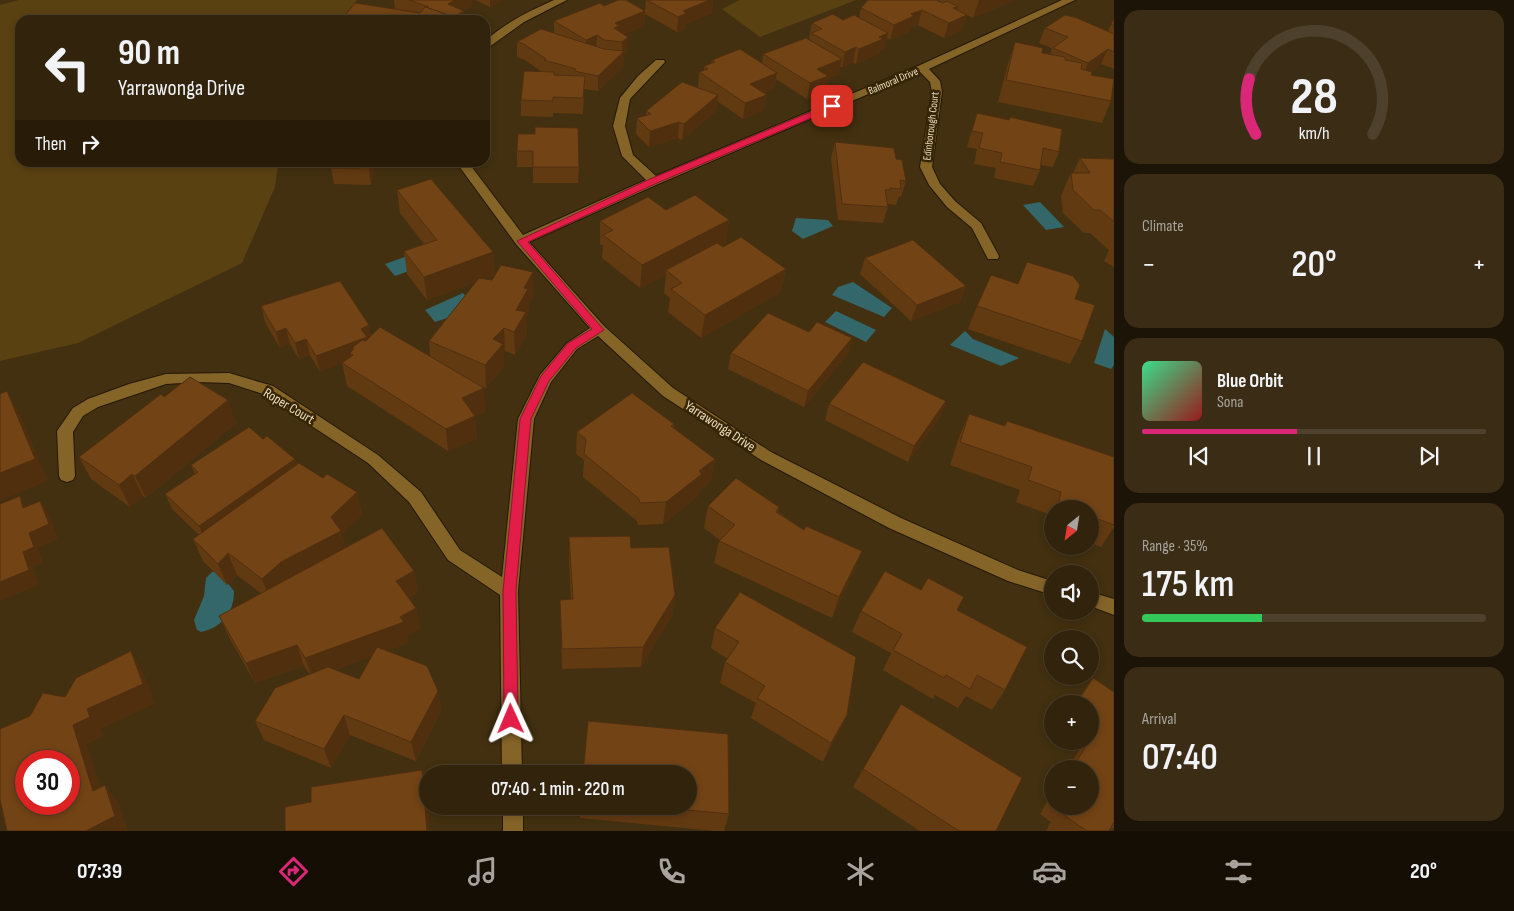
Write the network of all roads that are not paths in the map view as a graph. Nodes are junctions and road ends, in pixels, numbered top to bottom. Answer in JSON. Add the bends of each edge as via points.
{"nodes":[{"id":1,"x":562,"y":0,"type":"edge"},
{"id":2,"x":1070,"y":0,"type":"edge"},
{"id":3,"x":490,"y":43,"type":"edge"},
{"id":4,"x":660,"y":62,"type":"dead end"},
{"id":5,"x":922,"y":68,"type":"junction"},
{"id":6,"x":466,"y":167,"type":"edge"},
{"id":7,"x":654,"y":181,"type":"junction"},
{"id":8,"x":522,"y":241,"type":"junction"},
{"id":9,"x":993,"y":256,"type":"dead end"},
{"id":10,"x":599,"y":330,"type":"junction"},
{"id":11,"x":67,"y":476,"type":"dead end"},
{"id":12,"x":1044,"y":585,"type":"edge"},
{"id":13,"x":509,"y":591,"type":"junction"},
{"id":14,"x":1099,"y":602,"type":"edge"},
{"id":15,"x":1114,"y":607,"type":"edge"},
{"id":16,"x":512,"y":765,"type":"edge"},
{"id":17,"x":513,"y":815,"type":"edge"},
{"id":18,"x":513,"y":831,"type":"edge"}],
"edges":[{"from":1,"to":3,"type":"street","via":[[514,24]]},
{"from":2,"to":5,"type":"street","name":"Balmoral Drive"},
{"from":4,"to":7,"type":"street","via":[[625,98],[619,126],[628,156]]},
{"from":5,"to":7,"type":"street","name":"Balmoral Drive"},
{"from":5,"to":9,"type":"street","name":"Edinborough Court","via":[[935,81],[937,92],[926,167],[935,185],[977,226]]},
{"from":6,"to":8,"type":"street","name":"Yarrawonga Drive"},
{"from":7,"to":8,"type":"street","name":"Balmoral Drive"},
{"from":8,"to":10,"type":"street","name":"Yarrawonga Drive"},
{"from":10,"to":12,"type":"street","name":"Yarrawonga Drive","via":[[668,392],[766,456],[895,523],[1014,576]]},
{"from":10,"to":13,"type":"street","via":[[572,346],[544,379],[526,419]]},
{"from":11,"to":13,"type":"street","name":"Roper Court","via":[[65,431],[78,412],[166,378],[230,378],[268,390],[373,459],[415,497],[454,555]]},
{"from":13,"to":16,"type":"street"},
{"from":14,"to":15,"type":"street"},
{"from":17,"to":18,"type":"street"}]}
